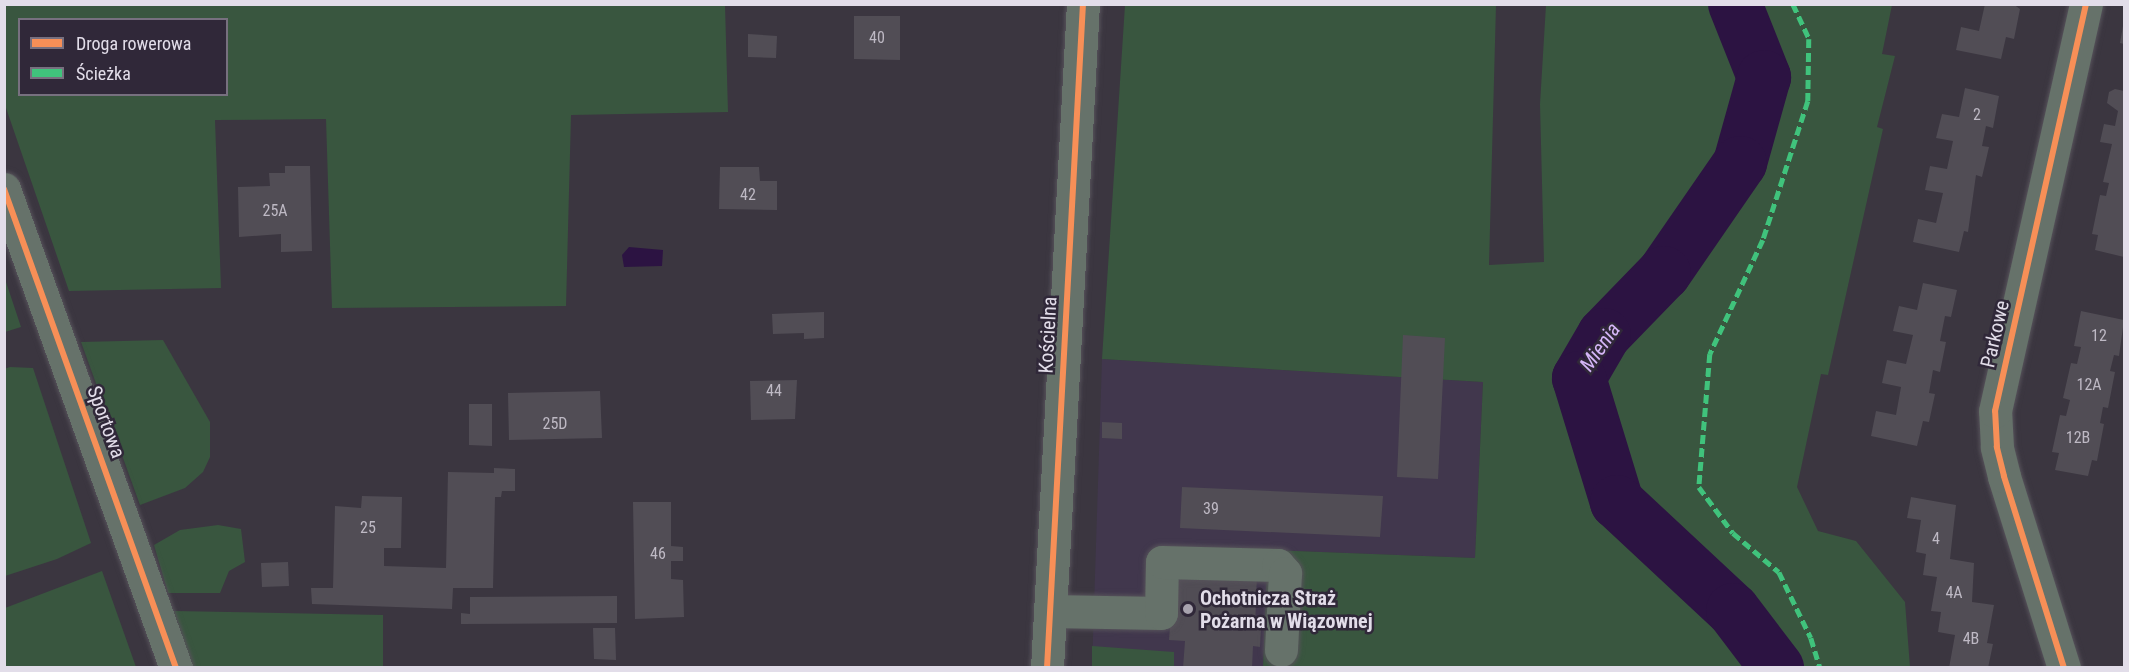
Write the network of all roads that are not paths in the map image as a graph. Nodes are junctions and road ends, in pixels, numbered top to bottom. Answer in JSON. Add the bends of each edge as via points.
{"nodes":[{"id":1,"x":1083,"y":4,"type":"edge"},
{"id":2,"x":2086,"y":4,"type":"edge"},
{"id":3,"x":4,"y":189,"type":"edge"},
{"id":4,"x":1050,"y":611,"type":"junction"},
{"id":5,"x":1281,"y":650,"type":"dead end"},
{"id":6,"x":176,"y":668,"type":"edge"},
{"id":7,"x":1047,"y":668,"type":"edge"},
{"id":8,"x":2064,"y":668,"type":"edge"}],
"edges":[{"from":1,"to":4,"type":"street","name":"Kościelna"},
{"from":2,"to":8,"type":"street","name":"Parkowe","via":[[1995,411],[2004,476]]},
{"from":3,"to":6,"type":"street","name":"Sportowa"},
{"from":4,"to":5,"type":"street","via":[[1161,613],[1162,562],[1278,565],[1285,573]]},
{"from":4,"to":7,"type":"street","name":"Kościelna"}]}
